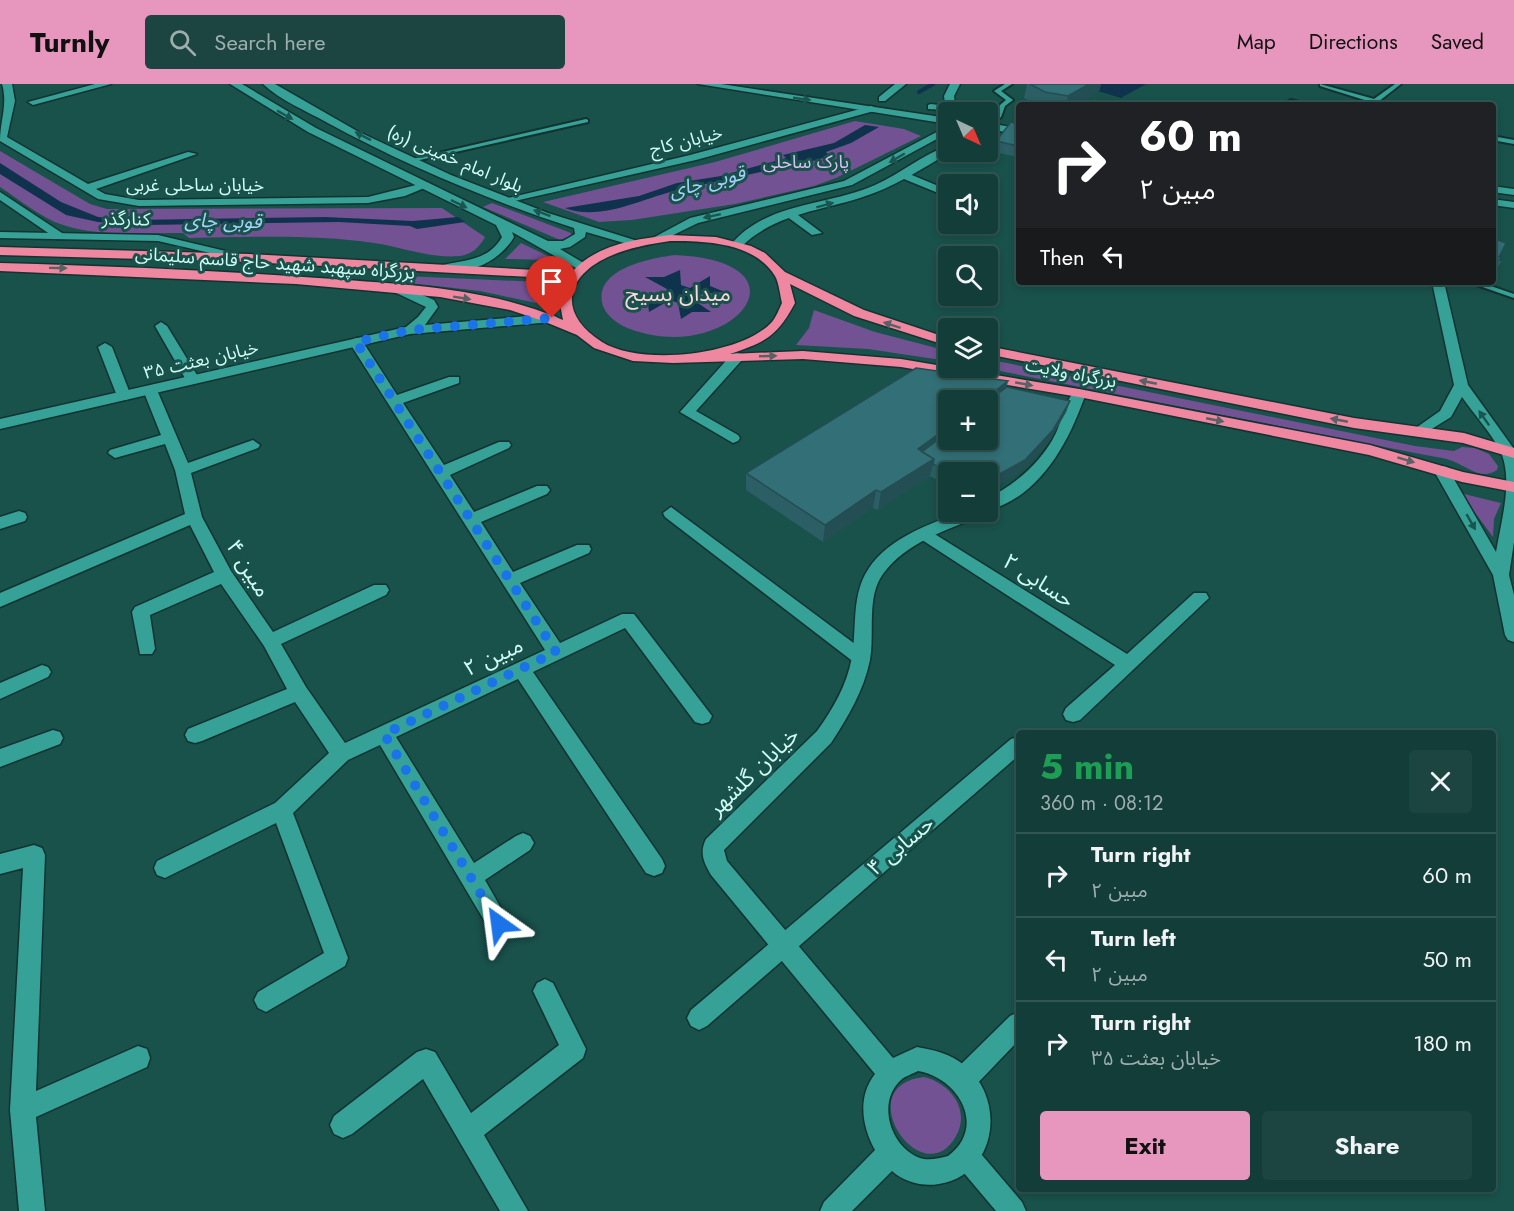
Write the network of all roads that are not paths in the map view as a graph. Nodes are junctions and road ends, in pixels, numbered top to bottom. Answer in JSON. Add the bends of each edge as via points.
{"nodes":[{"id":1,"x":7,"y":84,"type":"edge"},
{"id":2,"x":106,"y":84,"type":"edge"},
{"id":3,"x":236,"y":84,"type":"edge"},
{"id":4,"x":268,"y":84,"type":"edge"},
{"id":5,"x":703,"y":84,"type":"edge"},
{"id":6,"x":901,"y":84,"type":"edge"},
{"id":7,"x":955,"y":84,"type":"edge"},
{"id":8,"x":1009,"y":84,"type":"edge"},
{"id":9,"x":1395,"y":85,"type":"edge"},
{"id":10,"x":1322,"y":86,"type":"dead end"},
{"id":11,"x":882,"y":99,"type":"junction"},
{"id":12,"x":894,"y":101,"type":"dead end"},
{"id":13,"x":33,"y":102,"type":"dead end"},
{"id":14,"x":950,"y":102,"type":"edge"},
{"id":15,"x":1369,"y":102,"type":"edge"},
{"id":16,"x":1373,"y":102,"type":"edge"},
{"id":17,"x":871,"y":103,"type":"junction"},
{"id":18,"x":835,"y":104,"type":"junction"},
{"id":19,"x":917,"y":104,"type":"dead end"},
{"id":20,"x":938,"y":108,"type":"edge"},
{"id":21,"x":998,"y":117,"type":"joint"},
{"id":22,"x":829,"y":120,"type":"junction"},
{"id":23,"x":1016,"y":120,"type":"edge"},
{"id":24,"x":586,"y":121,"type":"dead end"},
{"id":25,"x":938,"y":125,"type":"edge"},
{"id":26,"x":998,"y":129,"type":"edge"},
{"id":27,"x":1016,"y":131,"type":"edge"},
{"id":28,"x":938,"y":133,"type":"edge"},
{"id":29,"x":1496,"y":139,"type":"edge"},
{"id":30,"x":1514,"y":142,"type":"edge"},
{"id":31,"x":192,"y":154,"type":"dead end"},
{"id":32,"x":938,"y":154,"type":"edge"},
{"id":33,"x":411,"y":160,"type":"junction"},
{"id":34,"x":903,"y":175,"type":"junction"},
{"id":35,"x":424,"y":186,"type":"junction"},
{"id":36,"x":87,"y":188,"type":"junction"},
{"id":37,"x":938,"y":190,"type":"edge"},
{"id":38,"x":1496,"y":190,"type":"edge"},
{"id":39,"x":1514,"y":192,"type":"edge"},
{"id":40,"x":0,"y":195,"type":"edge"},
{"id":41,"x":506,"y":200,"type":"junction"},
{"id":42,"x":1496,"y":203,"type":"edge"},
{"id":43,"x":1514,"y":205,"type":"edge"},
{"id":44,"x":790,"y":214,"type":"junction"},
{"id":45,"x":502,"y":225,"type":"junction"},
{"id":46,"x":579,"y":226,"type":"junction"},
{"id":47,"x":816,"y":233,"type":"dead end"},
{"id":48,"x":0,"y":235,"type":"edge"},
{"id":49,"x":61,"y":237,"type":"junction"},
{"id":50,"x":655,"y":240,"type":"junction"},
{"id":51,"x":638,"y":243,"type":"junction"},
{"id":52,"x":546,"y":245,"type":"junction"},
{"id":53,"x":736,"y":246,"type":"junction"},
{"id":54,"x":0,"y":251,"type":"edge"},
{"id":55,"x":249,"y":258,"type":"junction"},
{"id":56,"x":400,"y":265,"type":"junction"},
{"id":57,"x":0,"y":267,"type":"edge"},
{"id":58,"x":447,"y":268,"type":"junction"},
{"id":59,"x":579,"y":272,"type":"junction"},
{"id":60,"x":781,"y":275,"type":"junction"},
{"id":61,"x":1439,"y":285,"type":"edge"},
{"id":62,"x":1481,"y":285,"type":"edge"},
{"id":63,"x":390,"y":287,"type":"junction"},
{"id":64,"x":1514,"y":296,"type":"edge"},
{"id":65,"x":552,"y":318,"type":"junction"},
{"id":66,"x":161,"y":326,"type":"dead end"},
{"id":67,"x":410,"y":330,"type":"junction"},
{"id":68,"x":577,"y":331,"type":"junction"},
{"id":69,"x":938,"y":339,"type":"edge"},
{"id":70,"x":356,"y":342,"type":"junction"},
{"id":71,"x":105,"y":346,"type":"dead end"},
{"id":72,"x":998,"y":352,"type":"edge"},
{"id":73,"x":737,"y":357,"type":"junction"},
{"id":74,"x":688,"y":359,"type":"junction"},
{"id":75,"x":193,"y":380,"type":"junction"},
{"id":76,"x":454,"y":380,"type":"dead end"},
{"id":77,"x":1461,"y":385,"type":"junction"},
{"id":78,"x":150,"y":390,"type":"junction"},
{"id":79,"x":1079,"y":393,"type":"junction"},
{"id":80,"x":124,"y":396,"type":"junction"},
{"id":81,"x":394,"y":401,"type":"junction"},
{"id":82,"x":0,"y":424,"type":"edge"},
{"id":83,"x":1418,"y":432,"type":"junction"},
{"id":84,"x":171,"y":437,"type":"junction"},
{"id":85,"x":733,"y":438,"type":"dead end"},
{"id":86,"x":253,"y":445,"type":"dead end"},
{"id":87,"x":504,"y":445,"type":"dead end"},
{"id":88,"x":1512,"y":451,"type":"edge"},
{"id":89,"x":115,"y":453,"type":"dead end"},
{"id":90,"x":183,"y":470,"type":"junction"},
{"id":91,"x":1442,"y":471,"type":"junction"},
{"id":92,"x":440,"y":473,"type":"junction"},
{"id":93,"x":1514,"y":487,"type":"edge"},
{"id":94,"x":542,"y":490,"type":"dead end"},
{"id":95,"x":998,"y":500,"type":"edge"},
{"id":96,"x":671,"y":513,"type":"dead end"},
{"id":97,"x":19,"y":517,"type":"dead end"},
{"id":98,"x":194,"y":517,"type":"junction"},
{"id":99,"x":471,"y":520,"type":"junction"},
{"id":100,"x":953,"y":522,"type":"edge"},
{"id":101,"x":0,"y":523,"type":"edge"},
{"id":102,"x":925,"y":534,"type":"junction"},
{"id":103,"x":583,"y":549,"type":"dead end"},
{"id":104,"x":224,"y":575,"type":"junction"},
{"id":105,"x":1501,"y":575,"type":"junction"},
{"id":106,"x":510,"y":580,"type":"junction"},
{"id":107,"x":380,"y":590,"type":"dead end"},
{"id":108,"x":1200,"y":598,"type":"dead end"},
{"id":109,"x":0,"y":600,"type":"edge"},
{"id":110,"x":1514,"y":635,"type":"edge"},
{"id":111,"x":270,"y":642,"type":"junction"},
{"id":112,"x":146,"y":650,"type":"dead end"},
{"id":113,"x":556,"y":652,"type":"junction"},
{"id":114,"x":861,"y":658,"type":"junction"},
{"id":115,"x":1128,"y":664,"type":"junction"},
{"id":116,"x":521,"y":669,"type":"junction"},
{"id":117,"x":42,"y":672,"type":"dead end"},
{"id":118,"x":0,"y":691,"type":"edge"},
{"id":119,"x":299,"y":692,"type":"junction"},
{"id":120,"x":1073,"y":714,"type":"dead end"},
{"id":121,"x":702,"y":716,"type":"dead end"},
{"id":122,"x":384,"y":734,"type":"junction"},
{"id":123,"x":195,"y":735,"type":"dead end"},
{"id":124,"x":53,"y":738,"type":"dead end"},
{"id":125,"x":1016,"y":747,"type":"edge"},
{"id":126,"x":341,"y":754,"type":"junction"},
{"id":127,"x":0,"y":758,"type":"edge"},
{"id":128,"x":282,"y":810,"type":"junction"},
{"id":129,"x":523,"y":843,"type":"dead end"},
{"id":130,"x":0,"y":864,"type":"edge"},
{"id":131,"x":654,"y":866,"type":"dead end"},
{"id":132,"x":165,"y":868,"type":"dead end"},
{"id":133,"x":471,"y":878,"type":"junction"},
{"id":134,"x":499,"y":924,"type":"dead end"},
{"id":135,"x":783,"y":945,"type":"junction"},
{"id":136,"x":545,"y":991,"type":"dead end"},
{"id":137,"x":266,"y":1000,"type":"dead end"},
{"id":138,"x":699,"y":1018,"type":"dead end"},
{"id":139,"x":1016,"y":1026,"type":"edge"},
{"id":140,"x":138,"y":1058,"type":"dead end"},
{"id":141,"x":889,"y":1072,"type":"junction"},
{"id":142,"x":963,"y":1080,"type":"junction"},
{"id":143,"x":23,"y":1110,"type":"junction"},
{"id":144,"x":343,"y":1125,"type":"dead end"},
{"id":145,"x":468,"y":1132,"type":"junction"},
{"id":146,"x":891,"y":1153,"type":"junction"},
{"id":147,"x":967,"y":1157,"type":"junction"},
{"id":148,"x":32,"y":1211,"type":"edge"},
{"id":149,"x":515,"y":1211,"type":"edge"},
{"id":150,"x":832,"y":1211,"type":"edge"},
{"id":151,"x":1013,"y":1211,"type":"edge"}],
"edges":[{"from":1,"to":36,"type":"street","name":"خیابان ساحلی غربی","via":[[12,104],[2,138]]},
{"from":2,"to":13,"type":"street"},
{"from":3,"to":35,"type":"street","name":"بلوار امام خمینی (ره)","one_way":true,"via":[[312,130]]},
{"from":33,"to":4,"type":"street","name":"بلوار امام خمینی (ره)","one_way":true},
{"from":5,"to":18,"type":"street","one_way":true},
{"from":6,"to":11,"type":"street"},
{"from":7,"to":14,"type":"street"},
{"from":8,"to":21,"type":"lane","via":[[997,91],[1010,100]]},
{"from":9,"to":16,"type":"lane"},
{"from":10,"to":15,"type":"lane"},
{"from":11,"to":12,"type":"street"},
{"from":11,"to":17,"type":"street"},
{"from":17,"to":18,"type":"street"},
{"from":17,"to":22,"type":"street","name":"خیابان کاج"},
{"from":17,"to":25,"type":"street"},
{"from":18,"to":22,"type":"street","via":[[838,110]]},
{"from":19,"to":20,"type":"street"},
{"from":21,"to":23,"type":"street"},
{"from":22,"to":41,"type":"street","name":"خیابان کاج","via":[[692,158]]},
{"from":24,"to":33,"type":"lane"},
{"from":26,"to":27,"type":"street"},
{"from":28,"to":50,"type":"street","one_way":true,"via":[[848,183],[694,220]]},
{"from":29,"to":30,"type":"lane"},
{"from":31,"to":36,"type":"street"},
{"from":32,"to":34,"type":"street"},
{"from":33,"to":41,"type":"street","name":"بلوار امام خمینی (ره)"},
{"from":34,"to":37,"type":"street"},
{"from":44,"to":34,"type":"street","one_way":true,"via":[[858,195]]},
{"from":35,"to":36,"type":"street","name":"خیابان ساحلی غربی","via":[[368,200],[139,203],[113,201]]},
{"from":35,"to":45,"type":"street","name":"بلوار امام خمینی (ره)","one_way":true},
{"from":38,"to":39,"type":"street"},
{"from":40,"to":49,"type":"street"},
{"from":46,"to":41,"type":"street","name":"بلوار امام خمینی (ره)","one_way":true},
{"from":42,"to":43,"type":"street"},
{"from":44,"to":47,"type":"street"},
{"from":44,"to":53,"type":"street","via":[[757,225]]},
{"from":45,"to":52,"type":"street","name":"بلوار امام خمینی (ره)"},
{"from":45,"to":58,"type":"street","via":[[508,237],[496,253],[481,261]]},
{"from":46,"to":51,"type":"street","name":"بلوار امام خمینی (ره)"},
{"from":46,"to":52,"type":"street","via":[[581,235],[573,242]]},
{"from":48,"to":49,"type":"street","name":"کنارگذر"},
{"from":49,"to":55,"type":"street","name":"کنارگذر","via":[[158,238]]},
{"from":50,"to":51,"type":"highway"},
{"from":50,"to":53,"type":"highway","via":[[703,239]]},
{"from":51,"to":59,"type":"highway","via":[[607,253]]},
{"from":52,"to":59,"type":"street","name":"بلوار امام خمینی (ره)"},
{"from":53,"to":60,"type":"highway","via":[[763,258]]},
{"from":54,"to":55,"type":"highway","name":"بزرگراه سپهبد شهید حاج قاسم سلیمانی"},
{"from":55,"to":56,"type":"highway","name":"بزرگراه سپهبد شهید حاج قاسم سلیمانی"},
{"from":56,"to":58,"type":"highway","name":"بزرگراه سپهبد شهید حاج قاسم سلیمانی"},
{"from":56,"to":63,"type":"highway","via":[[384,279]]},
{"from":57,"to":63,"type":"highway","name":"بزرگراه سپهبد شهید حاج قاسم سلیمانی","one_way":true,"via":[[133,270]]},
{"from":58,"to":59,"type":"highway","name":"بزرگراه سپهبد شهید حاج قاسم سلیمانی"},
{"from":59,"to":68,"type":"highway","via":[[569,284],[564,302]]},
{"from":69,"to":60,"type":"highway","one_way":true,"via":[[858,313]]},
{"from":60,"to":74,"type":"highway","via":[[787,301],[772,327],[737,348]]},
{"from":61,"to":77,"type":"street"},
{"from":62,"to":64,"type":"lane"},
{"from":63,"to":65,"type":"highway","name":"بزرگراه سپهبد شهید حاج قاسم سلیمانی","one_way":true,"via":[[469,299]]},
{"from":63,"to":67,"type":"street","via":[[430,303],[432,308]]},
{"from":65,"to":67,"type":"street","name":"خیابان بعثت ۳۵"},
{"from":65,"to":68,"type":"highway","name":"بزرگراه سپهبد شهید حاج قاسم سلیمانی"},
{"from":66,"to":75,"type":"street"},
{"from":67,"to":70,"type":"street","name":"خیابان بعثت ۳۵"},
{"from":68,"to":74,"type":"highway","via":[[621,354],[654,360]]},
{"from":70,"to":75,"type":"street","name":"خیابان بعثت ۳۵"},
{"from":70,"to":81,"type":"street","name":"مبین ۲"},
{"from":71,"to":80,"type":"street"},
{"from":83,"to":72,"type":"highway","name":"بزرگراه ولایت","one_way":true,"via":[[1354,423]]},
{"from":73,"to":74,"type":"highway","name":"بزرگراه ولایت"},
{"from":73,"to":79,"type":"highway","name":"بزرگراه ولایت","one_way":true,"via":[[872,359]]},
{"from":73,"to":85,"type":"street","via":[[687,412]]},
{"from":75,"to":78,"type":"street","name":"خیابان بعثت ۳۵"},
{"from":76,"to":81,"type":"street"},
{"from":77,"to":83,"type":"street","via":[[1446,414]]},
{"from":88,"to":77,"type":"street","one_way":true},
{"from":78,"to":80,"type":"street","name":"خیابان بعثت ۳۵"},
{"from":78,"to":84,"type":"street","name":"مبین ۴"},
{"from":79,"to":91,"type":"highway","name":"بزرگراه ولایت","one_way":true,"via":[[1370,450]]},
{"from":79,"to":95,"type":"street","via":[[1060,443],[1043,468],[1027,483]]},
{"from":80,"to":82,"type":"street","name":"خیابان بعثت ۳۵"},
{"from":81,"to":92,"type":"street","name":"مبین ۲"},
{"from":83,"to":88,"type":"highway","name":"بزرگراه ولایت","via":[[1464,438]]},
{"from":84,"to":89,"type":"street"},
{"from":84,"to":90,"type":"street","name":"مبین ۴"},
{"from":86,"to":90,"type":"street"},
{"from":87,"to":92,"type":"street"},
{"from":88,"to":93,"type":"street"},
{"from":90,"to":98,"type":"street","name":"مبین ۴"},
{"from":91,"to":93,"type":"highway","name":"بزرگراه ولایت"},
{"from":91,"to":105,"type":"street","one_way":true},
{"from":92,"to":99,"type":"street","name":"مبین ۲"},
{"from":93,"to":105,"type":"street"},
{"from":94,"to":99,"type":"street"},
{"from":96,"to":114,"type":"street"},
{"from":97,"to":101,"type":"street"},
{"from":98,"to":104,"type":"street","name":"مبین ۴"},
{"from":98,"to":109,"type":"street"},
{"from":99,"to":106,"type":"street","name":"مبین ۲"},
{"from":100,"to":102,"type":"street","name":"خیابان گلشهر"},
{"from":102,"to":114,"type":"street","name":"خیابان گلشهر","via":[[883,562],[869,582]]},
{"from":102,"to":115,"type":"street","name":"حسابی ۲"},
{"from":103,"to":106,"type":"street"},
{"from":104,"to":111,"type":"street","name":"مبین ۴"},
{"from":104,"to":112,"type":"street","via":[[141,612]]},
{"from":105,"to":110,"type":"street"},
{"from":106,"to":113,"type":"street","name":"مبین ۲"},
{"from":107,"to":111,"type":"street"},
{"from":108,"to":115,"type":"street"},
{"from":111,"to":119,"type":"street","name":"مبین ۴"},
{"from":113,"to":116,"type":"street","name":"مبین ۲"},
{"from":113,"to":121,"type":"street","via":[[628,619]]},
{"from":114,"to":135,"type":"street","name":"خیابان گلشهر","via":[[850,696],[824,737],[713,846],[713,858],[719,868]]},
{"from":115,"to":120,"type":"street"},
{"from":116,"to":122,"type":"street","name":"مبین ۲"},
{"from":116,"to":131,"type":"street"},
{"from":117,"to":118,"type":"street"},
{"from":119,"to":123,"type":"street"},
{"from":119,"to":126,"type":"street","name":"مبین ۴"},
{"from":122,"to":126,"type":"street","name":"مبین ۲"},
{"from":122,"to":133,"type":"street"},
{"from":124,"to":127,"type":"street"},
{"from":125,"to":135,"type":"street","name":"حسابی ۴"},
{"from":126,"to":128,"type":"street","name":"مبین ۲"},
{"from":128,"to":132,"type":"street","name":"مبین ۲"},
{"from":128,"to":137,"type":"street","via":[[337,958]]},
{"from":129,"to":133,"type":"street"},
{"from":130,"to":143,"type":"street","via":[[34,855]]},
{"from":133,"to":134,"type":"street"},
{"from":135,"to":138,"type":"street","name":"حسابی ۴"},
{"from":135,"to":141,"type":"street","name":"خیابان گلشهر"},
{"from":136,"to":145,"type":"street","via":[[574,1049]]},
{"from":139,"to":142,"type":"street"},
{"from":140,"to":143,"type":"street"},
{"from":141,"to":142,"type":"street","via":[[917,1059],[934,1060],[950,1067]]},
{"from":141,"to":146,"type":"street","via":[[879,1085],[875,1120]]},
{"from":142,"to":147,"type":"street","via":[[973,1094],[979,1127]]},
{"from":143,"to":148,"type":"street"},
{"from":144,"to":145,"type":"street","via":[[426,1061]]},
{"from":145,"to":149,"type":"street"},
{"from":146,"to":147,"type":"street","via":[[913,1169],[939,1173],[954,1168]]},
{"from":146,"to":150,"type":"street"},
{"from":147,"to":151,"type":"street"}]}
